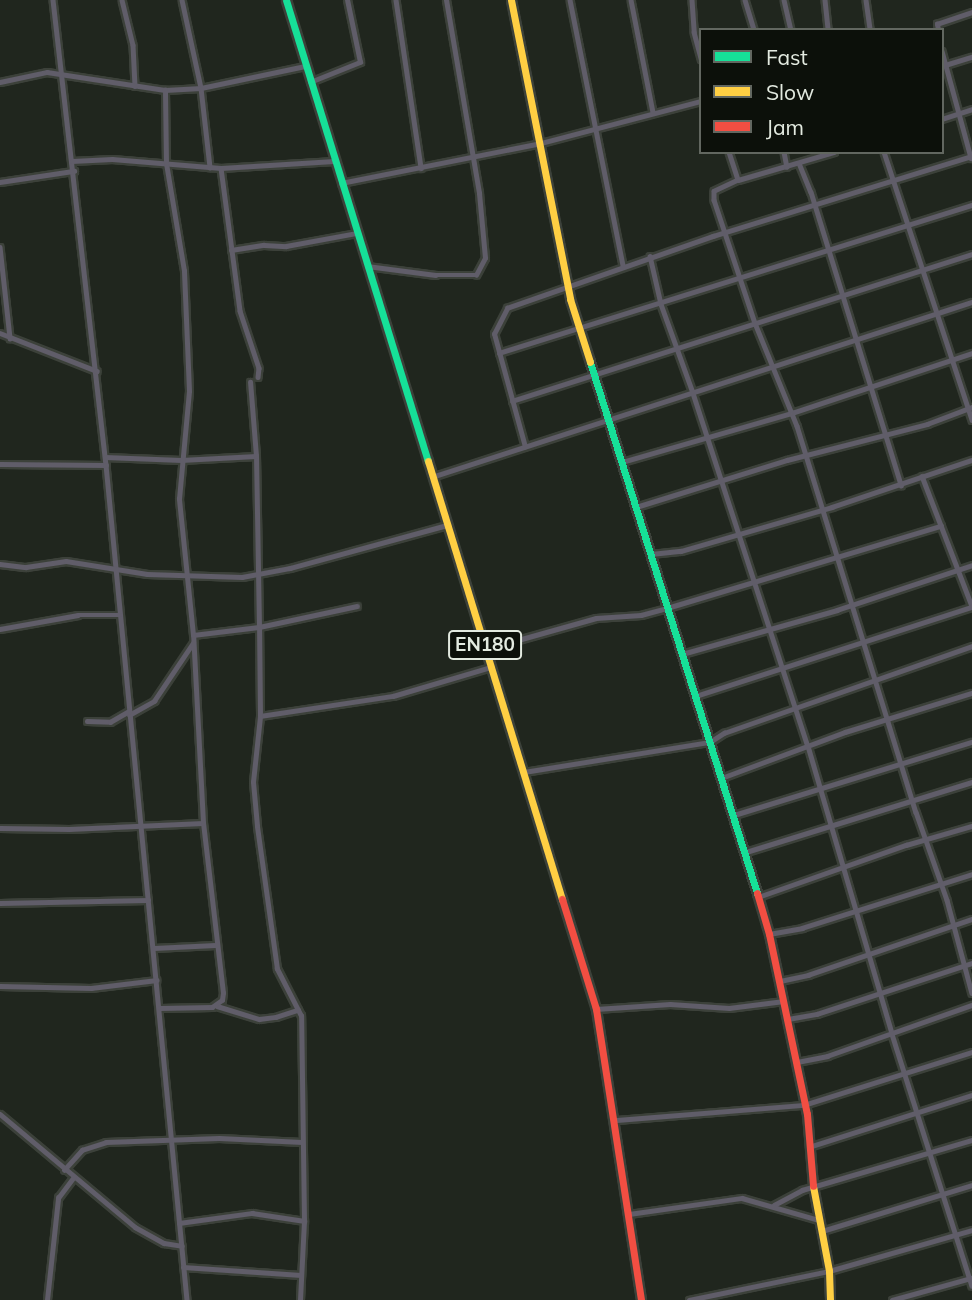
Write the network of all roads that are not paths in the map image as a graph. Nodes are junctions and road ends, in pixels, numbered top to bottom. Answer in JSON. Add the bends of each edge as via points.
{"nodes":[{"id":1,"x":53,"y":0,"type":"edge"},
{"id":2,"x":122,"y":0,"type":"edge"},
{"id":3,"x":182,"y":0,"type":"edge"},
{"id":4,"x":286,"y":0,"type":"edge"},
{"id":5,"x":347,"y":0,"type":"edge"},
{"id":6,"x":396,"y":0,"type":"edge"},
{"id":7,"x":446,"y":0,"type":"edge"},
{"id":8,"x":511,"y":0,"type":"edge"},
{"id":9,"x":570,"y":0,"type":"edge"},
{"id":10,"x":631,"y":0,"type":"edge"},
{"id":11,"x":692,"y":0,"type":"edge"},
{"id":12,"x":745,"y":0,"type":"edge"},
{"id":13,"x":784,"y":0,"type":"edge"},
{"id":14,"x":825,"y":0,"type":"edge"},
{"id":15,"x":866,"y":0,"type":"edge"},
{"id":16,"x":972,"y":12,"type":"edge"},
{"id":17,"x":753,"y":28,"type":"edge"},
{"id":18,"x":791,"y":28,"type":"edge"},
{"id":19,"x":828,"y":28,"type":"edge"},
{"id":20,"x":870,"y":28,"type":"edge"},
{"id":21,"x":938,"y":28,"type":"edge"},
{"id":22,"x":699,"y":51,"type":"edge"},
{"id":23,"x":972,"y":57,"type":"edge"},
{"id":24,"x":944,"y":60,"type":"edge"},
{"id":25,"x":945,"y":65,"type":"junction"},
{"id":26,"x":305,"y":66,"type":"junction"},
{"id":27,"x":62,"y":74,"type":"junction"},
{"id":28,"x":0,"y":82,"type":"edge"},
{"id":29,"x":310,"y":82,"type":"junction"},
{"id":30,"x":135,"y":86,"type":"junction"},
{"id":31,"x":201,"y":88,"type":"junction"},
{"id":32,"x":165,"y":89,"type":"junction"},
{"id":33,"x":699,"y":101,"type":"edge"},
{"id":34,"x":972,"y":108,"type":"edge"},
{"id":35,"x":653,"y":112,"type":"junction"},
{"id":36,"x":958,"y":113,"type":"junction"},
{"id":37,"x":944,"y":118,"type":"edge"},
{"id":38,"x":596,"y":130,"type":"junction"},
{"id":39,"x":537,"y":144,"type":"junction"},
{"id":40,"x":730,"y":154,"type":"edge"},
{"id":41,"x":784,"y":154,"type":"edge"},
{"id":42,"x":828,"y":154,"type":"edge"},
{"id":43,"x":885,"y":154,"type":"edge"},
{"id":44,"x":971,"y":157,"type":"edge"},
{"id":45,"x":472,"y":158,"type":"junction"},
{"id":46,"x":334,"y":160,"type":"junction"},
{"id":47,"x":72,"y":161,"type":"junction"},
{"id":48,"x":166,"y":163,"type":"junction"},
{"id":49,"x":799,"y":163,"type":"junction"},
{"id":50,"x":210,"y":167,"type":"junction"},
{"id":51,"x":787,"y":167,"type":"junction"},
{"id":52,"x":221,"y":168,"type":"junction"},
{"id":53,"x":421,"y":168,"type":"junction"},
{"id":54,"x":74,"y":171,"type":"junction"},
{"id":55,"x":738,"y":180,"type":"junction"},
{"id":56,"x":0,"y":182,"type":"edge"},
{"id":57,"x":892,"y":182,"type":"junction"},
{"id":58,"x":341,"y":183,"type":"junction"},
{"id":59,"x":972,"y":205,"type":"edge"},
{"id":60,"x":814,"y":206,"type":"junction"},
{"id":61,"x":909,"y":225,"type":"junction"},
{"id":62,"x":726,"y":232,"type":"junction"},
{"id":63,"x":358,"y":233,"type":"junction"},
{"id":64,"x":0,"y":247,"type":"edge"},
{"id":65,"x":231,"y":250,"type":"junction"},
{"id":66,"x":827,"y":250,"type":"junction"},
{"id":67,"x":972,"y":254,"type":"edge"},
{"id":68,"x":650,"y":256,"type":"junction"},
{"id":69,"x":366,"y":266,"type":"junction"},
{"id":70,"x":623,"y":266,"type":"junction"},
{"id":71,"x":924,"y":269,"type":"junction"},
{"id":72,"x":742,"y":277,"type":"junction"},
{"id":73,"x":568,"y":286,"type":"junction"},
{"id":74,"x":841,"y":296,"type":"junction"},
{"id":75,"x":972,"y":302,"type":"edge"},
{"id":76,"x":660,"y":304,"type":"junction"},
{"id":77,"x":938,"y":314,"type":"junction"},
{"id":78,"x":755,"y":323,"type":"junction"},
{"id":79,"x":580,"y":329,"type":"junction"},
{"id":80,"x":0,"y":333,"type":"edge"},
{"id":81,"x":10,"y":338,"type":"junction"},
{"id":82,"x":854,"y":340,"type":"junction"},
{"id":83,"x":676,"y":348,"type":"junction"},
{"id":84,"x":498,"y":353,"type":"junction"},
{"id":85,"x":972,"y":353,"type":"edge"},
{"id":86,"x":953,"y":359,"type":"junction"},
{"id":87,"x":775,"y":366,"type":"junction"},
{"id":88,"x":97,"y":371,"type":"junction"},
{"id":89,"x":595,"y":374,"type":"junction"},
{"id":90,"x":258,"y":377,"type":"dead end"},
{"id":91,"x":250,"y":382,"type":"dead end"},
{"id":92,"x":871,"y":387,"type":"junction"},
{"id":93,"x":693,"y":393,"type":"junction"},
{"id":94,"x":512,"y":401,"type":"junction"},
{"id":95,"x":970,"y":408,"type":"edge"},
{"id":96,"x":792,"y":413,"type":"junction"},
{"id":97,"x":610,"y":419,"type":"junction"},
{"id":98,"x":972,"y":420,"type":"edge"},
{"id":99,"x":887,"y":435,"type":"junction"},
{"id":100,"x":707,"y":437,"type":"junction"},
{"id":101,"x":525,"y":447,"type":"junction"},
{"id":102,"x":256,"y":456,"type":"junction"},
{"id":103,"x":105,"y":457,"type":"junction"},
{"id":104,"x":806,"y":457,"type":"junction"},
{"id":105,"x":181,"y":460,"type":"junction"},
{"id":106,"x":972,"y":460,"type":"edge"},
{"id":107,"x":622,"y":462,"type":"junction"},
{"id":108,"x":0,"y":464,"type":"edge"},
{"id":109,"x":106,"y":465,"type":"junction"},
{"id":110,"x":922,"y":476,"type":"junction"},
{"id":111,"x":432,"y":477,"type":"junction"},
{"id":112,"x":721,"y":482,"type":"junction"},
{"id":113,"x":901,"y":485,"type":"junction"},
{"id":114,"x":636,"y":507,"type":"junction"},
{"id":115,"x":821,"y":510,"type":"junction"},
{"id":116,"x":447,"y":525,"type":"junction"},
{"id":117,"x":941,"y":526,"type":"junction"},
{"id":118,"x":738,"y":534,"type":"junction"},
{"id":119,"x":650,"y":554,"type":"junction"},
{"id":120,"x":836,"y":557,"type":"junction"},
{"id":121,"x":0,"y":564,"type":"edge"},
{"id":122,"x":972,"y":565,"type":"edge"},
{"id":123,"x":117,"y":570,"type":"junction"},
{"id":124,"x":958,"y":570,"type":"junction"},
{"id":125,"x":259,"y":575,"type":"junction"},
{"id":126,"x":188,"y":576,"type":"junction"},
{"id":127,"x":755,"y":582,"type":"junction"},
{"id":128,"x":852,"y":605,"type":"junction"},
{"id":129,"x":357,"y":606,"type":"dead end"},
{"id":130,"x":972,"y":606,"type":"edge"},
{"id":131,"x":667,"y":608,"type":"junction"},
{"id":132,"x":120,"y":615,"type":"junction"},
{"id":133,"x":259,"y":627,"type":"junction"},
{"id":134,"x":0,"y":629,"type":"edge"},
{"id":135,"x":769,"y":630,"type":"junction"},
{"id":136,"x":193,"y":635,"type":"junction"},
{"id":137,"x":194,"y":642,"type":"junction"},
{"id":138,"x":865,"y":643,"type":"junction"},
{"id":139,"x":972,"y":646,"type":"edge"},
{"id":140,"x":486,"y":649,"type":"junction"},
{"id":141,"x":681,"y":654,"type":"junction"},
{"id":142,"x":492,"y":667,"type":"junction"},
{"id":143,"x":781,"y":670,"type":"junction"},
{"id":144,"x":877,"y":681,"type":"junction"},
{"id":145,"x":972,"y":693,"type":"edge"},
{"id":146,"x":695,"y":697,"type":"junction"},
{"id":147,"x":796,"y":709,"type":"junction"},
{"id":148,"x":129,"y":713,"type":"junction"},
{"id":149,"x":260,"y":716,"type":"junction"},
{"id":150,"x":889,"y":717,"type":"junction"},
{"id":151,"x":88,"y":721,"type":"dead end"},
{"id":152,"x":710,"y":742,"type":"junction"},
{"id":153,"x":972,"y":742,"type":"edge"},
{"id":154,"x":808,"y":746,"type":"junction"},
{"id":155,"x":902,"y":761,"type":"junction"},
{"id":156,"x":524,"y":772,"type":"junction"},
{"id":157,"x":723,"y":777,"type":"junction"},
{"id":158,"x":972,"y":782,"type":"edge"},
{"id":159,"x":821,"y":787,"type":"junction"},
{"id":160,"x":914,"y":801,"type":"junction"},
{"id":161,"x":734,"y":815,"type":"junction"},
{"id":162,"x":203,"y":823,"type":"junction"},
{"id":163,"x":141,"y":825,"type":"junction"},
{"id":164,"x":832,"y":826,"type":"junction"},
{"id":165,"x":972,"y":826,"type":"edge"},
{"id":166,"x":0,"y":828,"type":"edge"},
{"id":167,"x":926,"y":840,"type":"junction"},
{"id":168,"x":744,"y":853,"type":"junction"},
{"id":169,"x":844,"y":866,"type":"junction"},
{"id":170,"x":972,"y":874,"type":"edge"},
{"id":171,"x":941,"y":882,"type":"junction"},
{"id":172,"x":758,"y":897,"type":"junction"},
{"id":173,"x":148,"y":900,"type":"junction"},
{"id":174,"x":0,"y":903,"type":"edge"},
{"id":175,"x":858,"y":911,"type":"junction"},
{"id":176,"x":972,"y":919,"type":"edge"},
{"id":177,"x":954,"y":924,"type":"junction"},
{"id":178,"x":769,"y":934,"type":"junction"},
{"id":179,"x":215,"y":945,"type":"junction"},
{"id":180,"x":154,"y":948,"type":"junction"},
{"id":181,"x":870,"y":953,"type":"junction"},
{"id":182,"x":972,"y":962,"type":"edge"},
{"id":183,"x":965,"y":965,"type":"junction"},
{"id":184,"x":157,"y":980,"type":"junction"},
{"id":185,"x":780,"y":981,"type":"junction"},
{"id":186,"x":0,"y":986,"type":"edge"},
{"id":187,"x":880,"y":993,"type":"junction"},
{"id":188,"x":972,"y":993,"type":"edge"},
{"id":189,"x":784,"y":1001,"type":"junction"},
{"id":190,"x":972,"y":1004,"type":"edge"},
{"id":191,"x":217,"y":1006,"type":"junction"},
{"id":192,"x":160,"y":1008,"type":"junction"},
{"id":193,"x":596,"y":1009,"type":"junction"},
{"id":194,"x":298,"y":1010,"type":"junction"},
{"id":195,"x":788,"y":1019,"type":"junction"},
{"id":196,"x":891,"y":1034,"type":"junction"},
{"id":197,"x":972,"y":1052,"type":"edge"},
{"id":198,"x":795,"y":1063,"type":"junction"},
{"id":199,"x":905,"y":1074,"type":"junction"},
{"id":200,"x":972,"y":1095,"type":"edge"},
{"id":201,"x":804,"y":1105,"type":"junction"},
{"id":202,"x":0,"y":1114,"type":"edge"},
{"id":203,"x":918,"y":1115,"type":"junction"},
{"id":204,"x":616,"y":1120,"type":"junction"},
{"id":205,"x":171,"y":1139,"type":"junction"},
{"id":206,"x":972,"y":1140,"type":"edge"},
{"id":207,"x":302,"y":1142,"type":"junction"},
{"id":208,"x":809,"y":1147,"type":"junction"},
{"id":209,"x":930,"y":1154,"type":"junction"},
{"id":210,"x":64,"y":1170,"type":"junction"},
{"id":211,"x":74,"y":1177,"type":"junction"},
{"id":212,"x":972,"y":1185,"type":"edge"},
{"id":213,"x":813,"y":1187,"type":"junction"},
{"id":214,"x":942,"y":1195,"type":"junction"},
{"id":215,"x":774,"y":1205,"type":"junction"},
{"id":216,"x":628,"y":1214,"type":"junction"},
{"id":217,"x":819,"y":1220,"type":"junction"},
{"id":218,"x":304,"y":1221,"type":"junction"},
{"id":219,"x":179,"y":1223,"type":"junction"},
{"id":220,"x":972,"y":1230,"type":"edge"},
{"id":221,"x":821,"y":1232,"type":"junction"},
{"id":222,"x":954,"y":1237,"type":"junction"},
{"id":223,"x":182,"y":1246,"type":"junction"},
{"id":224,"x":183,"y":1267,"type":"junction"},
{"id":225,"x":829,"y":1271,"type":"junction"},
{"id":226,"x":302,"y":1275,"type":"junction"},
{"id":227,"x":971,"y":1278,"type":"edge"},
{"id":228,"x":972,"y":1286,"type":"edge"},
{"id":229,"x":47,"y":1300,"type":"edge"},
{"id":230,"x":187,"y":1300,"type":"edge"},
{"id":231,"x":300,"y":1300,"type":"edge"},
{"id":232,"x":641,"y":1300,"type":"edge"},
{"id":233,"x":689,"y":1300,"type":"edge"},
{"id":234,"x":830,"y":1300,"type":"edge"},
{"id":235,"x":892,"y":1300,"type":"edge"}],
"edges":[{"from":1,"to":27,"type":"street"},
{"from":2,"to":30,"type":"street","via":[[133,45]]},
{"from":3,"to":31,"type":"street"},
{"from":4,"to":26,"type":"street","number":"EN180"},
{"from":5,"to":29,"type":"street","via":[[360,62]]},
{"from":6,"to":53,"type":"street"},
{"from":7,"to":45,"type":"street"},
{"from":8,"to":39,"type":"street"},
{"from":9,"to":38,"type":"street"},
{"from":10,"to":35,"type":"street"},
{"from":11,"to":22,"type":"street"},
{"from":12,"to":17,"type":"street"},
{"from":13,"to":18,"type":"street"},
{"from":14,"to":19,"type":"street"},
{"from":15,"to":20,"type":"street"},
{"from":16,"to":21,"type":"street","via":[[937,24]]},
{"from":23,"to":25,"type":"street"},
{"from":24,"to":25,"type":"street"},
{"from":25,"to":36,"type":"street"},
{"from":26,"to":29,"type":"street","number":"EN180"},
{"from":26,"to":31,"type":"street"},
{"from":27,"to":28,"type":"street","via":[[41,72]]},
{"from":27,"to":30,"type":"street"},
{"from":27,"to":47,"type":"street"},
{"from":29,"to":46,"type":"street","number":"EN180"},
{"from":30,"to":32,"type":"street"},
{"from":31,"to":32,"type":"street"},
{"from":31,"to":50,"type":"street"},
{"from":32,"to":48,"type":"street"},
{"from":33,"to":35,"type":"street"},
{"from":34,"to":36,"type":"street"},
{"from":35,"to":38,"type":"street"},
{"from":36,"to":37,"type":"street"},
{"from":36,"to":44,"type":"street"},
{"from":38,"to":39,"type":"street"},
{"from":38,"to":70,"type":"street"},
{"from":39,"to":45,"type":"street"},
{"from":39,"to":73,"type":"street"},
{"from":40,"to":55,"type":"street"},
{"from":41,"to":51,"type":"street"},
{"from":42,"to":49,"type":"street"},
{"from":43,"to":57,"type":"street"},
{"from":44,"to":57,"type":"street"},
{"from":45,"to":53,"type":"street"},
{"from":45,"to":69,"type":"street","via":[[485,258],[476,275]]},
{"from":46,"to":52,"type":"street"},
{"from":46,"to":58,"type":"street","number":"EN180"},
{"from":47,"to":48,"type":"street"},
{"from":47,"to":54,"type":"street"},
{"from":48,"to":50,"type":"street"},
{"from":48,"to":105,"type":"street","via":[[184,271],[189,391]]},
{"from":49,"to":51,"type":"street"},
{"from":49,"to":60,"type":"street"},
{"from":50,"to":52,"type":"street"},
{"from":51,"to":55,"type":"street"},
{"from":52,"to":65,"type":"street"},
{"from":53,"to":58,"type":"street"},
{"from":54,"to":56,"type":"street"},
{"from":54,"to":88,"type":"street"},
{"from":55,"to":62,"type":"street","via":[[713,194]]},
{"from":57,"to":60,"type":"street"},
{"from":57,"to":61,"type":"street"},
{"from":58,"to":63,"type":"street","number":"EN180"},
{"from":59,"to":61,"type":"street"},
{"from":60,"to":62,"type":"street"},
{"from":60,"to":66,"type":"street"},
{"from":61,"to":66,"type":"street"},
{"from":61,"to":71,"type":"street"},
{"from":62,"to":68,"type":"street"},
{"from":62,"to":72,"type":"street"},
{"from":63,"to":65,"type":"street"},
{"from":63,"to":69,"type":"street","number":"EN180"},
{"from":64,"to":81,"type":"street"},
{"from":65,"to":90,"type":"street","via":[[240,311]]},
{"from":66,"to":72,"type":"street"},
{"from":66,"to":74,"type":"street"},
{"from":67,"to":71,"type":"street"},
{"from":68,"to":70,"type":"street"},
{"from":68,"to":76,"type":"street"},
{"from":69,"to":111,"type":"street","number":"EN180"},
{"from":70,"to":73,"type":"street"},
{"from":71,"to":74,"type":"street"},
{"from":71,"to":77,"type":"street"},
{"from":72,"to":76,"type":"street"},
{"from":72,"to":78,"type":"street"},
{"from":73,"to":79,"type":"street"},
{"from":73,"to":84,"type":"street","via":[[507,307],[494,328]]},
{"from":74,"to":78,"type":"street"},
{"from":74,"to":82,"type":"street"},
{"from":75,"to":77,"type":"street"},
{"from":76,"to":79,"type":"street"},
{"from":76,"to":83,"type":"street"},
{"from":77,"to":82,"type":"street"},
{"from":77,"to":86,"type":"street"},
{"from":78,"to":83,"type":"street"},
{"from":78,"to":87,"type":"street"},
{"from":79,"to":84,"type":"street"},
{"from":79,"to":89,"type":"street"},
{"from":80,"to":81,"type":"street"},
{"from":81,"to":88,"type":"street"},
{"from":82,"to":87,"type":"street"},
{"from":82,"to":92,"type":"street"},
{"from":83,"to":89,"type":"street"},
{"from":83,"to":93,"type":"street"},
{"from":84,"to":94,"type":"street"},
{"from":85,"to":86,"type":"street"},
{"from":86,"to":92,"type":"street"},
{"from":86,"to":95,"type":"street"},
{"from":87,"to":93,"type":"street"},
{"from":87,"to":96,"type":"street"},
{"from":88,"to":103,"type":"street"},
{"from":89,"to":94,"type":"street"},
{"from":89,"to":97,"type":"street"},
{"from":91,"to":102,"type":"street"},
{"from":92,"to":96,"type":"street"},
{"from":92,"to":99,"type":"street"},
{"from":93,"to":97,"type":"street"},
{"from":93,"to":100,"type":"street"},
{"from":94,"to":101,"type":"street"},
{"from":95,"to":98,"type":"street"},
{"from":95,"to":99,"type":"street"},
{"from":96,"to":100,"type":"street"},
{"from":96,"to":104,"type":"street"},
{"from":97,"to":101,"type":"street"},
{"from":97,"to":107,"type":"street"},
{"from":99,"to":104,"type":"street"},
{"from":99,"to":113,"type":"street"},
{"from":100,"to":107,"type":"street"},
{"from":100,"to":112,"type":"street"},
{"from":101,"to":111,"type":"street"},
{"from":102,"to":105,"type":"street"},
{"from":102,"to":125,"type":"street"},
{"from":103,"to":105,"type":"street"},
{"from":103,"to":109,"type":"street"},
{"from":104,"to":112,"type":"street"},
{"from":104,"to":115,"type":"street"},
{"from":105,"to":126,"type":"street","via":[[179,499]]},
{"from":106,"to":110,"type":"street"},
{"from":107,"to":114,"type":"street"},
{"from":108,"to":109,"type":"street"},
{"from":109,"to":123,"type":"street"},
{"from":110,"to":113,"type":"street"},
{"from":110,"to":117,"type":"street"},
{"from":111,"to":116,"type":"street","number":"EN180"},
{"from":112,"to":114,"type":"street"},
{"from":112,"to":118,"type":"street"},
{"from":113,"to":115,"type":"street"},
{"from":114,"to":119,"type":"street"},
{"from":115,"to":118,"type":"street"},
{"from":115,"to":120,"type":"street"},
{"from":116,"to":125,"type":"street"},
{"from":116,"to":140,"type":"street","number":"EN180"},
{"from":117,"to":120,"type":"street"},
{"from":117,"to":124,"type":"street"},
{"from":118,"to":119,"type":"street","via":[[681,551]]},
{"from":118,"to":127,"type":"street"},
{"from":119,"to":131,"type":"street"},
{"from":120,"to":127,"type":"street"},
{"from":120,"to":128,"type":"street"},
{"from":121,"to":123,"type":"street","via":[[26,567],[66,561]]},
{"from":122,"to":124,"type":"street"},
{"from":123,"to":126,"type":"street"},
{"from":123,"to":132,"type":"street"},
{"from":124,"to":128,"type":"street"},
{"from":124,"to":130,"type":"street"},
{"from":125,"to":126,"type":"street"},
{"from":125,"to":133,"type":"street"},
{"from":126,"to":136,"type":"street"},
{"from":127,"to":131,"type":"street"},
{"from":127,"to":135,"type":"street"},
{"from":128,"to":135,"type":"street"},
{"from":128,"to":138,"type":"street"},
{"from":129,"to":133,"type":"street"},
{"from":130,"to":138,"type":"street"},
{"from":131,"to":140,"type":"street","via":[[596,618]]},
{"from":131,"to":141,"type":"street"},
{"from":132,"to":134,"type":"street","via":[[78,615]]},
{"from":132,"to":148,"type":"street"},
{"from":133,"to":136,"type":"street"},
{"from":133,"to":149,"type":"street"},
{"from":135,"to":141,"type":"street"},
{"from":135,"to":143,"type":"street"},
{"from":136,"to":137,"type":"street"},
{"from":137,"to":148,"type":"street","via":[[154,701]]},
{"from":137,"to":162,"type":"street"},
{"from":138,"to":143,"type":"street"},
{"from":138,"to":144,"type":"street"},
{"from":139,"to":144,"type":"street"},
{"from":140,"to":142,"type":"street","number":"EN180"},
{"from":141,"to":146,"type":"street"},
{"from":142,"to":149,"type":"street","via":[[393,696]]},
{"from":142,"to":156,"type":"street","number":"EN180"},
{"from":143,"to":146,"type":"street"},
{"from":143,"to":147,"type":"street"},
{"from":144,"to":147,"type":"street"},
{"from":144,"to":150,"type":"street"},
{"from":145,"to":150,"type":"street"},
{"from":146,"to":152,"type":"street"},
{"from":147,"to":152,"type":"street"},
{"from":147,"to":154,"type":"street"},
{"from":148,"to":151,"type":"street","via":[[110,722]]},
{"from":148,"to":163,"type":"street"},
{"from":149,"to":194,"type":"street","via":[[253,782],[270,934],[277,969]]},
{"from":150,"to":154,"type":"street"},
{"from":150,"to":155,"type":"street"},
{"from":152,"to":156,"type":"street"},
{"from":152,"to":157,"type":"street"},
{"from":153,"to":155,"type":"street"},
{"from":154,"to":157,"type":"street"},
{"from":154,"to":159,"type":"street"},
{"from":155,"to":159,"type":"street"},
{"from":155,"to":160,"type":"street"},
{"from":156,"to":193,"type":"street","number":"EN180"},
{"from":157,"to":161,"type":"street"},
{"from":158,"to":160,"type":"street"},
{"from":159,"to":161,"type":"street"},
{"from":159,"to":164,"type":"street"},
{"from":160,"to":164,"type":"street"},
{"from":160,"to":167,"type":"street"},
{"from":161,"to":168,"type":"street"},
{"from":162,"to":163,"type":"street"},
{"from":162,"to":179,"type":"street"},
{"from":163,"to":166,"type":"street"},
{"from":163,"to":173,"type":"street"},
{"from":164,"to":168,"type":"street"},
{"from":164,"to":169,"type":"street"},
{"from":165,"to":167,"type":"street"},
{"from":167,"to":169,"type":"street"},
{"from":167,"to":171,"type":"street"},
{"from":168,"to":172,"type":"street"},
{"from":169,"to":172,"type":"street"},
{"from":169,"to":175,"type":"street"},
{"from":170,"to":171,"type":"street"},
{"from":171,"to":175,"type":"street"},
{"from":171,"to":177,"type":"street"},
{"from":172,"to":178,"type":"street"},
{"from":173,"to":174,"type":"street"},
{"from":173,"to":180,"type":"street"},
{"from":175,"to":178,"type":"street"},
{"from":175,"to":181,"type":"street"},
{"from":176,"to":177,"type":"street"},
{"from":177,"to":181,"type":"street"},
{"from":177,"to":183,"type":"street"},
{"from":178,"to":185,"type":"street"},
{"from":179,"to":180,"type":"street"},
{"from":179,"to":191,"type":"street","via":[[223,993]]},
{"from":180,"to":184,"type":"street"},
{"from":181,"to":185,"type":"street"},
{"from":181,"to":187,"type":"street"},
{"from":182,"to":183,"type":"street"},
{"from":183,"to":187,"type":"street"},
{"from":183,"to":188,"type":"street"},
{"from":184,"to":186,"type":"street","via":[[91,988]]},
{"from":184,"to":192,"type":"street"},
{"from":185,"to":189,"type":"street"},
{"from":187,"to":195,"type":"street"},
{"from":187,"to":196,"type":"street"},
{"from":189,"to":193,"type":"street","via":[[729,1008],[670,1004]]},
{"from":189,"to":195,"type":"street"},
{"from":190,"to":196,"type":"street"},
{"from":191,"to":192,"type":"street"},
{"from":191,"to":194,"type":"street","via":[[260,1018]]},
{"from":192,"to":205,"type":"street"},
{"from":193,"to":204,"type":"street","number":"EN180"},
{"from":194,"to":207,"type":"street"},
{"from":195,"to":198,"type":"street"},
{"from":196,"to":198,"type":"street"},
{"from":196,"to":199,"type":"street"},
{"from":197,"to":199,"type":"street"},
{"from":198,"to":201,"type":"street"},
{"from":199,"to":201,"type":"street"},
{"from":199,"to":203,"type":"street"},
{"from":200,"to":203,"type":"street"},
{"from":201,"to":204,"type":"street"},
{"from":201,"to":208,"type":"street"},
{"from":202,"to":210,"type":"street"},
{"from":203,"to":208,"type":"street"},
{"from":203,"to":209,"type":"street"},
{"from":204,"to":216,"type":"street","number":"EN180"},
{"from":205,"to":207,"type":"street"},
{"from":205,"to":210,"type":"street","via":[[106,1142],[82,1150]]},
{"from":205,"to":219,"type":"street"},
{"from":206,"to":209,"type":"street"},
{"from":207,"to":218,"type":"street"},
{"from":208,"to":213,"type":"street"},
{"from":209,"to":213,"type":"street"},
{"from":209,"to":214,"type":"street"},
{"from":210,"to":211,"type":"street"},
{"from":211,"to":223,"type":"street","via":[[149,1237]]},
{"from":211,"to":229,"type":"street","via":[[58,1198]]},
{"from":212,"to":214,"type":"street"},
{"from":213,"to":215,"type":"street"},
{"from":213,"to":217,"type":"street"},
{"from":214,"to":221,"type":"street"},
{"from":214,"to":222,"type":"street"},
{"from":215,"to":216,"type":"street","via":[[742,1198]]},
{"from":215,"to":217,"type":"street"},
{"from":216,"to":232,"type":"street","number":"EN180"},
{"from":217,"to":221,"type":"street"},
{"from":218,"to":219,"type":"street","via":[[252,1213]]},
{"from":218,"to":226,"type":"street"},
{"from":219,"to":223,"type":"street"},
{"from":220,"to":222,"type":"street"},
{"from":221,"to":225,"type":"street"},
{"from":222,"to":225,"type":"street"},
{"from":222,"to":227,"type":"street"},
{"from":223,"to":224,"type":"street"},
{"from":224,"to":226,"type":"street"},
{"from":224,"to":230,"type":"street"},
{"from":225,"to":233,"type":"street"},
{"from":225,"to":234,"type":"street"},
{"from":226,"to":231,"type":"street"},
{"from":227,"to":228,"type":"street"},
{"from":227,"to":235,"type":"street"}]}
